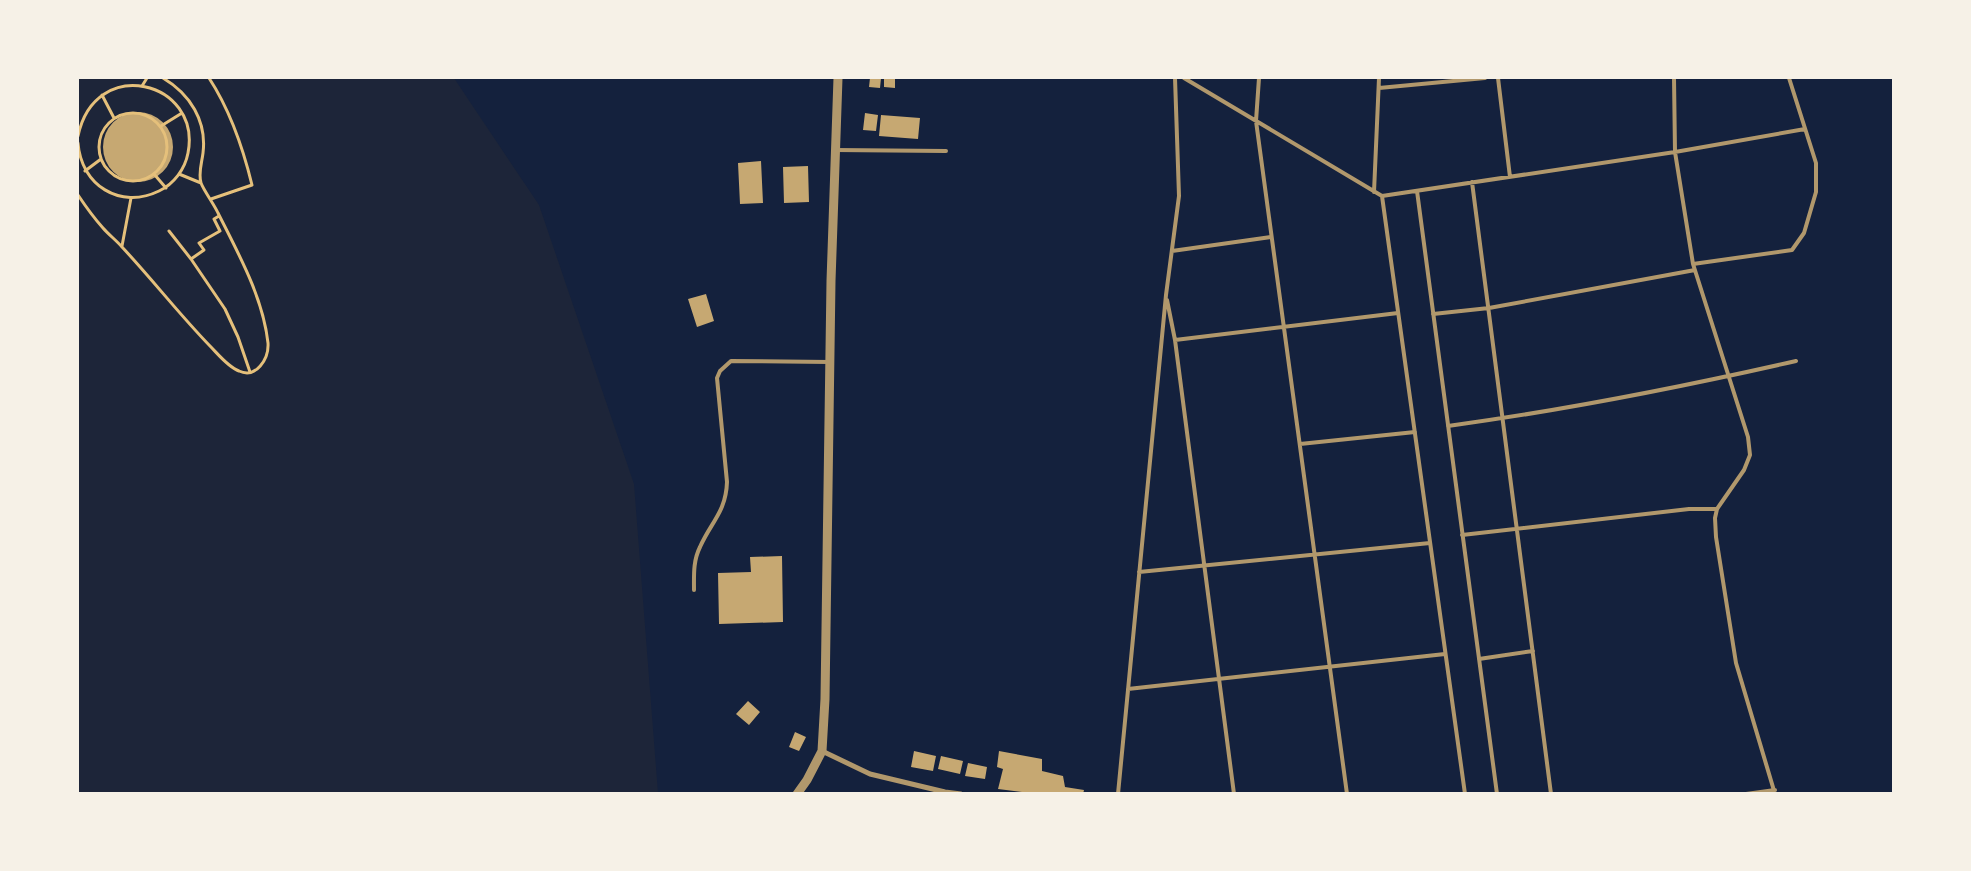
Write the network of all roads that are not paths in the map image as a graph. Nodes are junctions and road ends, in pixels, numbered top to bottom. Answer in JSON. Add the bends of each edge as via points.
{"nodes":[{"id":1,"x":838,"y":78,"type":"edge"},
{"id":2,"x":1174,"y":78,"type":"edge"},
{"id":3,"x":1184,"y":78,"type":"edge"},
{"id":4,"x":1259,"y":78,"type":"edge"},
{"id":5,"x":1379,"y":78,"type":"edge"},
{"id":6,"x":1485,"y":78,"type":"edge"},
{"id":7,"x":1498,"y":78,"type":"edge"},
{"id":8,"x":1674,"y":78,"type":"edge"},
{"id":9,"x":1789,"y":78,"type":"edge"},
{"id":10,"x":1379,"y":88,"type":"junction"},
{"id":11,"x":1256,"y":121,"type":"junction"},
{"id":12,"x":1805,"y":129,"type":"junction"},
{"id":13,"x":835,"y":150,"type":"junction"},
{"id":14,"x":946,"y":151,"type":"dead end"},
{"id":15,"x":1675,"y":152,"type":"junction"},
{"id":16,"x":1510,"y":177,"type":"junction"},
{"id":17,"x":1472,"y":182,"type":"junction"},
{"id":18,"x":1417,"y":191,"type":"junction"},
{"id":19,"x":1374,"y":192,"type":"junction"},
{"id":20,"x":1382,"y":196,"type":"junction"},
{"id":21,"x":1271,"y":237,"type":"junction"},
{"id":22,"x":1172,"y":251,"type":"junction"},
{"id":23,"x":1693,"y":264,"type":"junction"},
{"id":24,"x":1695,"y":270,"type":"junction"},
{"id":25,"x":1166,"y":295,"type":"junction"},
{"id":26,"x":1489,"y":308,"type":"junction"},
{"id":27,"x":1398,"y":313,"type":"junction"},
{"id":28,"x":1433,"y":314,"type":"junction"},
{"id":29,"x":1284,"y":327,"type":"junction"},
{"id":30,"x":1175,"y":340,"type":"junction"},
{"id":31,"x":1796,"y":361,"type":"dead end"},
{"id":32,"x":830,"y":362,"type":"junction"},
{"id":33,"x":1728,"y":376,"type":"junction"},
{"id":34,"x":1502,"y":418,"type":"junction"},
{"id":35,"x":1448,"y":426,"type":"junction"},
{"id":36,"x":1415,"y":432,"type":"junction"},
{"id":37,"x":1300,"y":444,"type":"junction"},
{"id":38,"x":1716,"y":509,"type":"junction"},
{"id":39,"x":1517,"y":529,"type":"junction"},
{"id":40,"x":1462,"y":535,"type":"junction"},
{"id":41,"x":1430,"y":543,"type":"junction"},
{"id":42,"x":1315,"y":554,"type":"junction"},
{"id":43,"x":1205,"y":565,"type":"junction"},
{"id":44,"x":1140,"y":572,"type":"junction"},
{"id":45,"x":694,"y":590,"type":"dead end"},
{"id":46,"x":1533,"y":651,"type":"junction"},
{"id":47,"x":1445,"y":654,"type":"junction"},
{"id":48,"x":1479,"y":659,"type":"junction"},
{"id":49,"x":1330,"y":667,"type":"junction"},
{"id":50,"x":1220,"y":679,"type":"junction"},
{"id":51,"x":1128,"y":689,"type":"junction"},
{"id":52,"x":822,"y":751,"type":"junction"},
{"id":53,"x":1775,"y":792,"type":"edge"},
{"id":54,"x":798,"y":794,"type":"edge"},
{"id":55,"x":961,"y":794,"type":"edge"},
{"id":56,"x":1118,"y":794,"type":"edge"},
{"id":57,"x":1234,"y":794,"type":"edge"},
{"id":58,"x":1347,"y":794,"type":"edge"},
{"id":59,"x":1465,"y":794,"type":"edge"},
{"id":60,"x":1497,"y":794,"type":"edge"},
{"id":61,"x":1551,"y":794,"type":"edge"},
{"id":62,"x":1746,"y":794,"type":"edge"}],
"edges":[{"from":1,"to":13,"type":"street"},
{"from":2,"to":22,"type":"lane","via":[[1180,196]]},
{"from":3,"to":11,"type":"lane"},
{"from":4,"to":11,"type":"lane"},
{"from":5,"to":10,"type":"lane"},
{"from":6,"to":10,"type":"lane"},
{"from":7,"to":16,"type":"lane"},
{"from":8,"to":15,"type":"lane"},
{"from":9,"to":12,"type":"lane"},
{"from":10,"to":19,"type":"lane"},
{"from":11,"to":19,"type":"lane"},
{"from":11,"to":21,"type":"lane"},
{"from":12,"to":15,"type":"lane"},
{"from":12,"to":23,"type":"lane","via":[[1816,163],[1816,192],[1804,234],[1792,250]]},
{"from":13,"to":14,"type":"lane"},
{"from":13,"to":32,"type":"street"},
{"from":15,"to":16,"type":"lane"},
{"from":15,"to":23,"type":"lane"},
{"from":16,"to":17,"type":"lane"},
{"from":17,"to":18,"type":"lane"},
{"from":17,"to":26,"type":"lane"},
{"from":18,"to":20,"type":"lane"},
{"from":18,"to":28,"type":"lane"},
{"from":19,"to":20,"type":"lane"},
{"from":20,"to":27,"type":"lane"},
{"from":21,"to":22,"type":"lane"},
{"from":21,"to":29,"type":"lane"},
{"from":22,"to":25,"type":"lane"},
{"from":23,"to":24,"type":"lane"},
{"from":24,"to":26,"type":"lane"},
{"from":24,"to":33,"type":"lane"},
{"from":25,"to":30,"type":"lane"},
{"from":25,"to":44,"type":"lane"},
{"from":26,"to":28,"type":"lane"},
{"from":26,"to":34,"type":"lane"},
{"from":27,"to":29,"type":"lane"},
{"from":27,"to":36,"type":"lane"},
{"from":28,"to":35,"type":"lane"},
{"from":29,"to":30,"type":"lane"},
{"from":29,"to":37,"type":"lane"},
{"from":30,"to":43,"type":"lane"},
{"from":31,"to":33,"type":"lane"},
{"from":32,"to":45,"type":"lane","via":[[732,361],[720,371],[717,378],[727,497],[699,548],[694,566]]},
{"from":32,"to":52,"type":"street"},
{"from":33,"to":34,"type":"lane"},
{"from":33,"to":38,"type":"lane","via":[[1748,437],[1750,455],[1744,470]]},
{"from":34,"to":35,"type":"lane"},
{"from":34,"to":39,"type":"lane"},
{"from":35,"to":40,"type":"lane"},
{"from":36,"to":37,"type":"lane"},
{"from":36,"to":41,"type":"lane"},
{"from":37,"to":42,"type":"lane"},
{"from":38,"to":39,"type":"lane","via":[[1689,509]]},
{"from":38,"to":53,"type":"lane","via":[[1716,537],[1736,663]]},
{"from":39,"to":40,"type":"lane"},
{"from":39,"to":46,"type":"lane"},
{"from":40,"to":48,"type":"lane"},
{"from":41,"to":42,"type":"lane"},
{"from":41,"to":47,"type":"lane"},
{"from":42,"to":43,"type":"lane"},
{"from":42,"to":49,"type":"lane"},
{"from":43,"to":44,"type":"lane"},
{"from":43,"to":50,"type":"lane"},
{"from":44,"to":51,"type":"lane"},
{"from":46,"to":48,"type":"lane"},
{"from":46,"to":61,"type":"lane"},
{"from":47,"to":49,"type":"lane"},
{"from":47,"to":59,"type":"lane"},
{"from":48,"to":60,"type":"lane"},
{"from":49,"to":50,"type":"lane"},
{"from":49,"to":58,"type":"lane"},
{"from":50,"to":51,"type":"lane"},
{"from":50,"to":57,"type":"lane"},
{"from":51,"to":56,"type":"lane"},
{"from":52,"to":54,"type":"street"},
{"from":52,"to":55,"type":"street","via":[[870,774]]},
{"from":53,"to":62,"type":"lane"}]}
